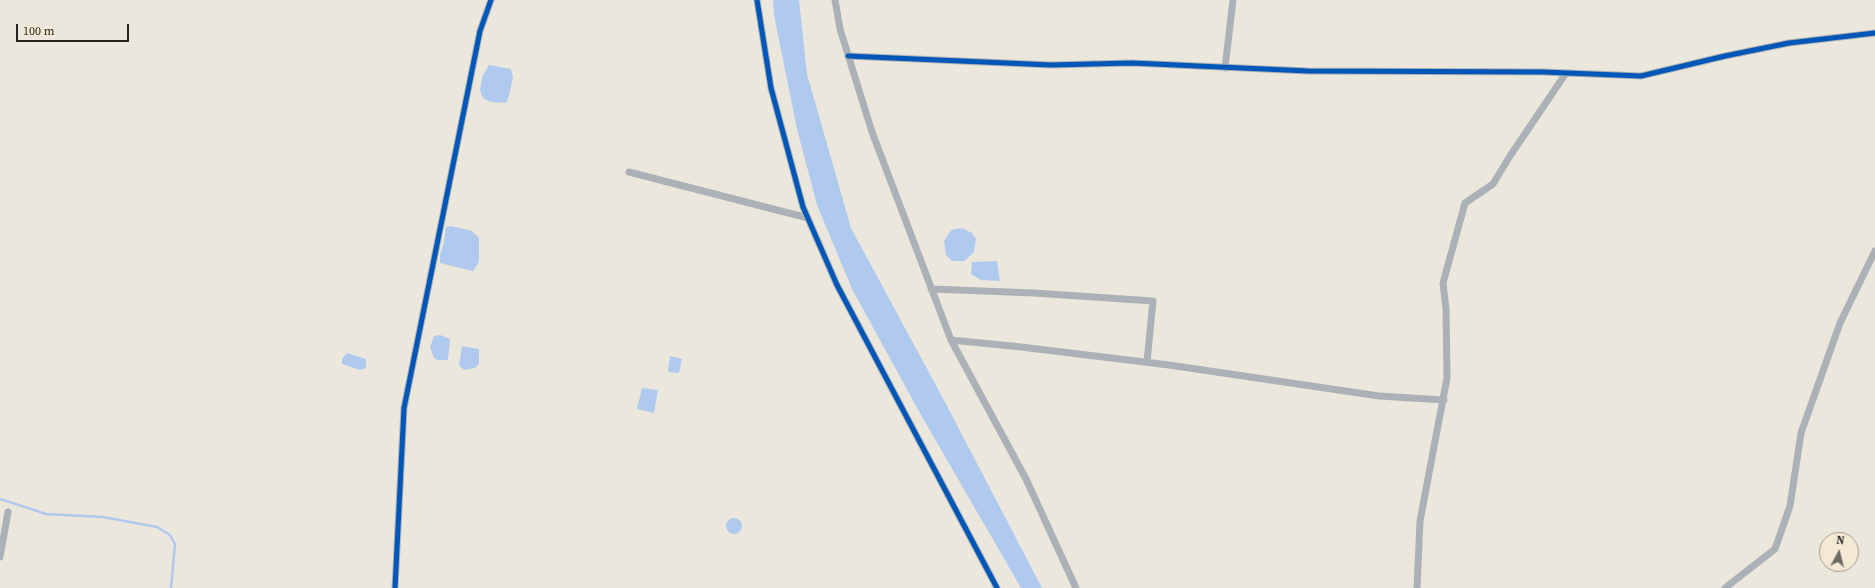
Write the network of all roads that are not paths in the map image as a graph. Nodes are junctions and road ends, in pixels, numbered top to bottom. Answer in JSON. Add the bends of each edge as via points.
{"nodes":[{"id":1,"x":491,"y":0,"type":"edge"},
{"id":2,"x":757,"y":0,"type":"edge"},
{"id":3,"x":836,"y":0,"type":"edge"},
{"id":4,"x":1233,"y":0,"type":"edge"},
{"id":5,"x":1875,"y":33,"type":"edge"},
{"id":6,"x":848,"y":56,"type":"junction"},
{"id":7,"x":1225,"y":68,"type":"junction"},
{"id":8,"x":1566,"y":73,"type":"junction"},
{"id":9,"x":629,"y":172,"type":"dead end"},
{"id":10,"x":808,"y":218,"type":"junction"},
{"id":11,"x":1875,"y":251,"type":"edge"},
{"id":12,"x":931,"y":289,"type":"junction"},
{"id":13,"x":950,"y":340,"type":"junction"},
{"id":14,"x":1147,"y":362,"type":"junction"},
{"id":15,"x":1444,"y":400,"type":"junction"},
{"id":16,"x":8,"y":512,"type":"dead end"},
{"id":17,"x":0,"y":557,"type":"edge"},
{"id":18,"x":395,"y":588,"type":"edge"},
{"id":19,"x":997,"y":588,"type":"edge"},
{"id":20,"x":1076,"y":588,"type":"edge"},
{"id":21,"x":1417,"y":588,"type":"edge"},
{"id":22,"x":1725,"y":588,"type":"edge"}],
"edges":[{"from":1,"to":18,"type":"street","via":[[480,31],[404,408]]},
{"from":2,"to":10,"type":"street","via":[[771,88]]},
{"from":3,"to":6,"type":"street","via":[[840,29]]},
{"from":4,"to":7,"type":"street"},
{"from":5,"to":8,"type":"street","via":[[1789,43],[1641,76]]},
{"from":6,"to":7,"type":"street","via":[[1051,66],[1132,63]]},
{"from":6,"to":12,"type":"street","via":[[872,132]]},
{"from":7,"to":8,"type":"street","via":[[1308,72]]},
{"from":8,"to":15,"type":"street","via":[[1494,184],[1465,203],[1443,283],[1448,378]]},
{"from":9,"to":10,"type":"street"},
{"from":10,"to":19,"type":"street","via":[[837,285]]},
{"from":11,"to":22,"type":"street","via":[[1840,323],[1801,433],[1790,506],[1775,549]]},
{"from":12,"to":13,"type":"street"},
{"from":12,"to":14,"type":"street","via":[[1153,300]]},
{"from":13,"to":14,"type":"street"},
{"from":13,"to":20,"type":"street","via":[[1026,479]]},
{"from":14,"to":15,"type":"street","via":[[1379,396]]},
{"from":15,"to":21,"type":"street","via":[[1420,521]]},
{"from":16,"to":17,"type":"street"}]}
